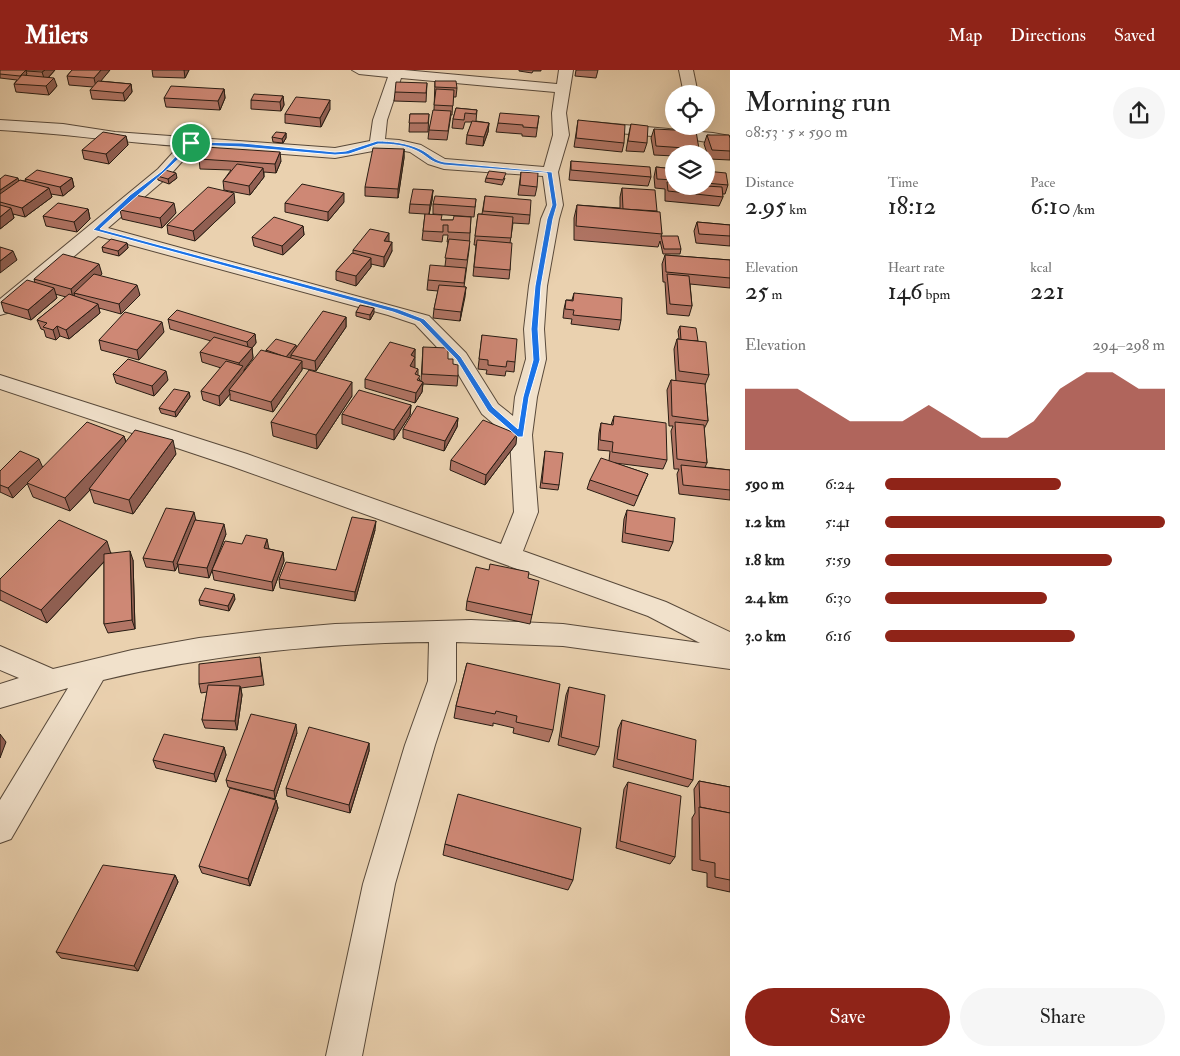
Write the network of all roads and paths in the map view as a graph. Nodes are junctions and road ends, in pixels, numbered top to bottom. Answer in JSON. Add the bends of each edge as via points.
{"nodes":[{"id":1,"x":359,"y":70,"type":"edge"},
{"id":2,"x":566,"y":70,"type":"edge"},
{"id":3,"x":686,"y":70,"type":"edge"},
{"id":4,"x":387,"y":72,"type":"edge"},
{"id":5,"x":689,"y":85,"type":"edge"},
{"id":6,"x":564,"y":89,"type":"junction"},
{"id":7,"x":560,"y":122,"type":"junction"},
{"id":8,"x":1,"y":126,"type":"edge"},
{"id":9,"x":665,"y":134,"type":"edge"},
{"id":10,"x":685,"y":135,"type":"edge"},
{"id":11,"x":722,"y":139,"type":"edge"},
{"id":12,"x":191,"y":143,"type":"junction"},
{"id":13,"x":377,"y":143,"type":"junction"},
{"id":14,"x":550,"y":172,"type":"junction"},
{"id":15,"x":96,"y":230,"type":"junction"},
{"id":16,"x":0,"y":309,"type":"edge"},
{"id":17,"x":0,"y":382,"type":"edge"},
{"id":18,"x":520,"y":435,"type":"junction"},
{"id":19,"x":508,"y":557,"type":"junction"},
{"id":20,"x":657,"y":609,"type":"junction"},
{"id":21,"x":443,"y":632,"type":"junction"},
{"id":22,"x":643,"y":645,"type":"junction"},
{"id":23,"x":730,"y":645,"type":"edge"},
{"id":24,"x":0,"y":657,"type":"edge"},
{"id":25,"x":730,"y":658,"type":"edge"},
{"id":26,"x":93,"y":672,"type":"junction"},
{"id":27,"x":50,"y":680,"type":"junction"},
{"id":28,"x":0,"y":696,"type":"edge"},
{"id":29,"x":0,"y":828,"type":"edge"},
{"id":30,"x":344,"y":1056,"type":"edge"}],
"edges":[{"from":1,"to":4,"type":"street"},
{"from":2,"to":6,"type":"street"},
{"from":3,"to":5,"type":"street"},
{"from":4,"to":6,"type":"street"},
{"from":4,"to":13,"type":"street"},
{"from":6,"to":7,"type":"street"},
{"from":7,"to":9,"type":"street"},
{"from":7,"to":14,"type":"street","via":[[561,135]]},
{"from":8,"to":12,"type":"street","via":[[63,129]]},
{"from":10,"to":11,"type":"street"},
{"from":12,"to":13,"type":"street","via":[[335,154]]},
{"from":12,"to":15,"type":"street","via":[[164,172],[132,196]]},
{"from":13,"to":14,"type":"street","via":[[390,142],[411,147],[444,164]]},
{"from":14,"to":18,"type":"street","via":[[554,205],[538,286],[534,329],[536,360]]},
{"from":15,"to":16,"type":"street"},
{"from":15,"to":18,"type":"street","via":[[422,320],[459,358],[490,409]]},
{"from":17,"to":19,"type":"street","via":[[239,460]]},
{"from":18,"to":19,"type":"street","via":[[526,512]]},
{"from":19,"to":20,"type":"street"},
{"from":20,"to":22,"type":"street"},
{"from":20,"to":23,"type":"street"},
{"from":21,"to":22,"type":"street","via":[[540,633]]},
{"from":21,"to":26,"type":"street","via":[[394,631],[258,640]]},
{"from":21,"to":30,"type":"street","via":[[442,681],[379,884]]},
{"from":22,"to":25,"type":"street"},
{"from":24,"to":27,"type":"street"},
{"from":26,"to":27,"type":"street"},
{"from":26,"to":29,"type":"street"},
{"from":27,"to":28,"type":"street"}]}
